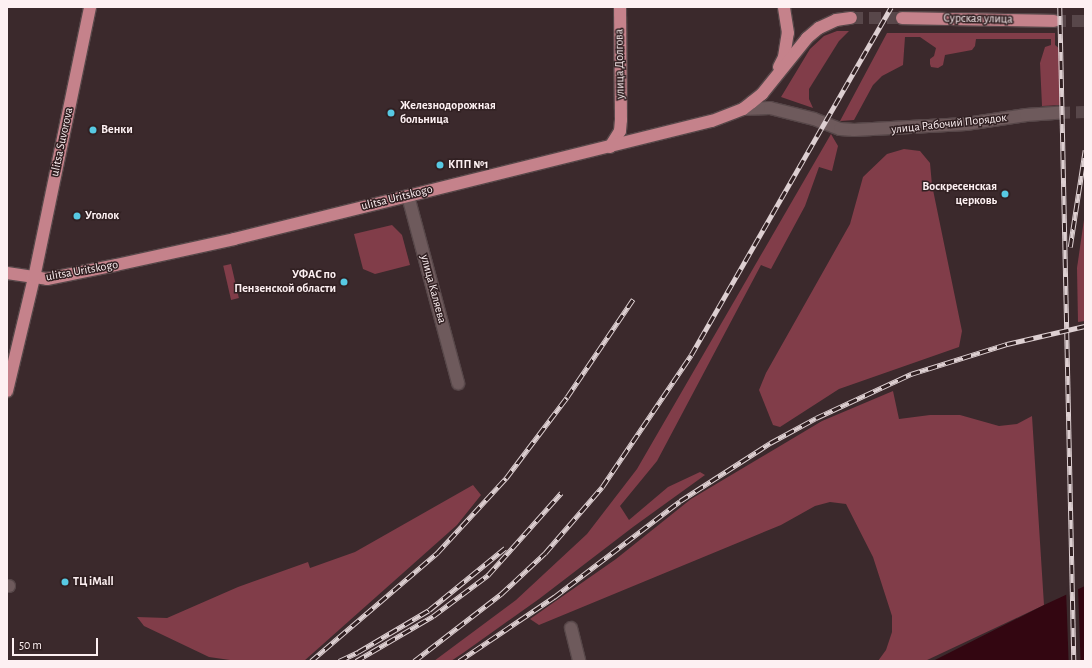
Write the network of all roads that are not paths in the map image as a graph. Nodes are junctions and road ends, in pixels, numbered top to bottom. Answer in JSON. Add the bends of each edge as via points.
{"nodes":[{"id":1,"x":90,"y":7,"type":"edge"},
{"id":2,"x":620,"y":7,"type":"edge"},
{"id":3,"x":784,"y":7,"type":"edge"},
{"id":4,"x":851,"y":18,"type":"tunnel mouth"},
{"id":5,"x":902,"y":18,"type":"tunnel mouth"},
{"id":6,"x":1054,"y":21,"type":"tunnel mouth"},
{"id":7,"x":773,"y":79,"type":"junction"},
{"id":8,"x":743,"y":109,"type":"junction"},
{"id":9,"x":1058,"y":113,"type":"tunnel mouth"},
{"id":10,"x":621,"y":120,"type":"junction"},
{"id":11,"x":645,"y":138,"type":"junction"},
{"id":12,"x":610,"y":146,"type":"junction"},
{"id":13,"x":408,"y":196,"type":"junction"},
{"id":14,"x":7,"y":273,"type":"edge"},
{"id":15,"x":34,"y":278,"type":"junction"},
{"id":16,"x":458,"y":383,"type":"dead end"},
{"id":17,"x":7,"y":392,"type":"edge"},
{"id":18,"x":570,"y":628,"type":"dead end"},
{"id":19,"x":579,"y":661,"type":"edge"}],
"edges":[{"from":1,"to":15,"type":"main road","name":"ulitsa Suvorova"},
{"from":2,"to":10,"type":"main road","name":"улица Долгова"},
{"from":3,"to":7,"type":"main road","via":[[788,33],[784,57]]},
{"from":4,"to":7,"type":"main road","via":[[836,20],[807,38]]},
{"from":5,"to":6,"type":"main road","name":"Сурская улица"},
{"from":7,"to":8,"type":"main road","name":"ulitsa Uritskogo","via":[[762,94]]},
{"from":8,"to":9,"type":"street","name":"улица Рабочий Порядок","via":[[770,108],[814,119],[840,129],[884,130],[966,124]]},
{"from":8,"to":11,"type":"main road","name":"ulitsa Uritskogo","via":[[712,121]]},
{"from":10,"to":11,"type":"main road","via":[[624,128],[630,133]]},
{"from":10,"to":12,"type":"main road","name":"улица Долгова","via":[[620,131]]},
{"from":11,"to":12,"type":"main road","name":"ulitsa Uritskogo"},
{"from":12,"to":13,"type":"main road","name":"ulitsa Uritskogo"},
{"from":13,"to":15,"type":"main road","name":"ulitsa Uritskogo","via":[[116,265],[47,279]]},
{"from":13,"to":16,"type":"street","name":"улица Каляева"},
{"from":14,"to":15,"type":"main road","name":"ulitsa Uritskogo"},
{"from":15,"to":17,"type":"main road","name":"ulitsa Suvorova"},
{"from":18,"to":19,"type":"street"}]}
